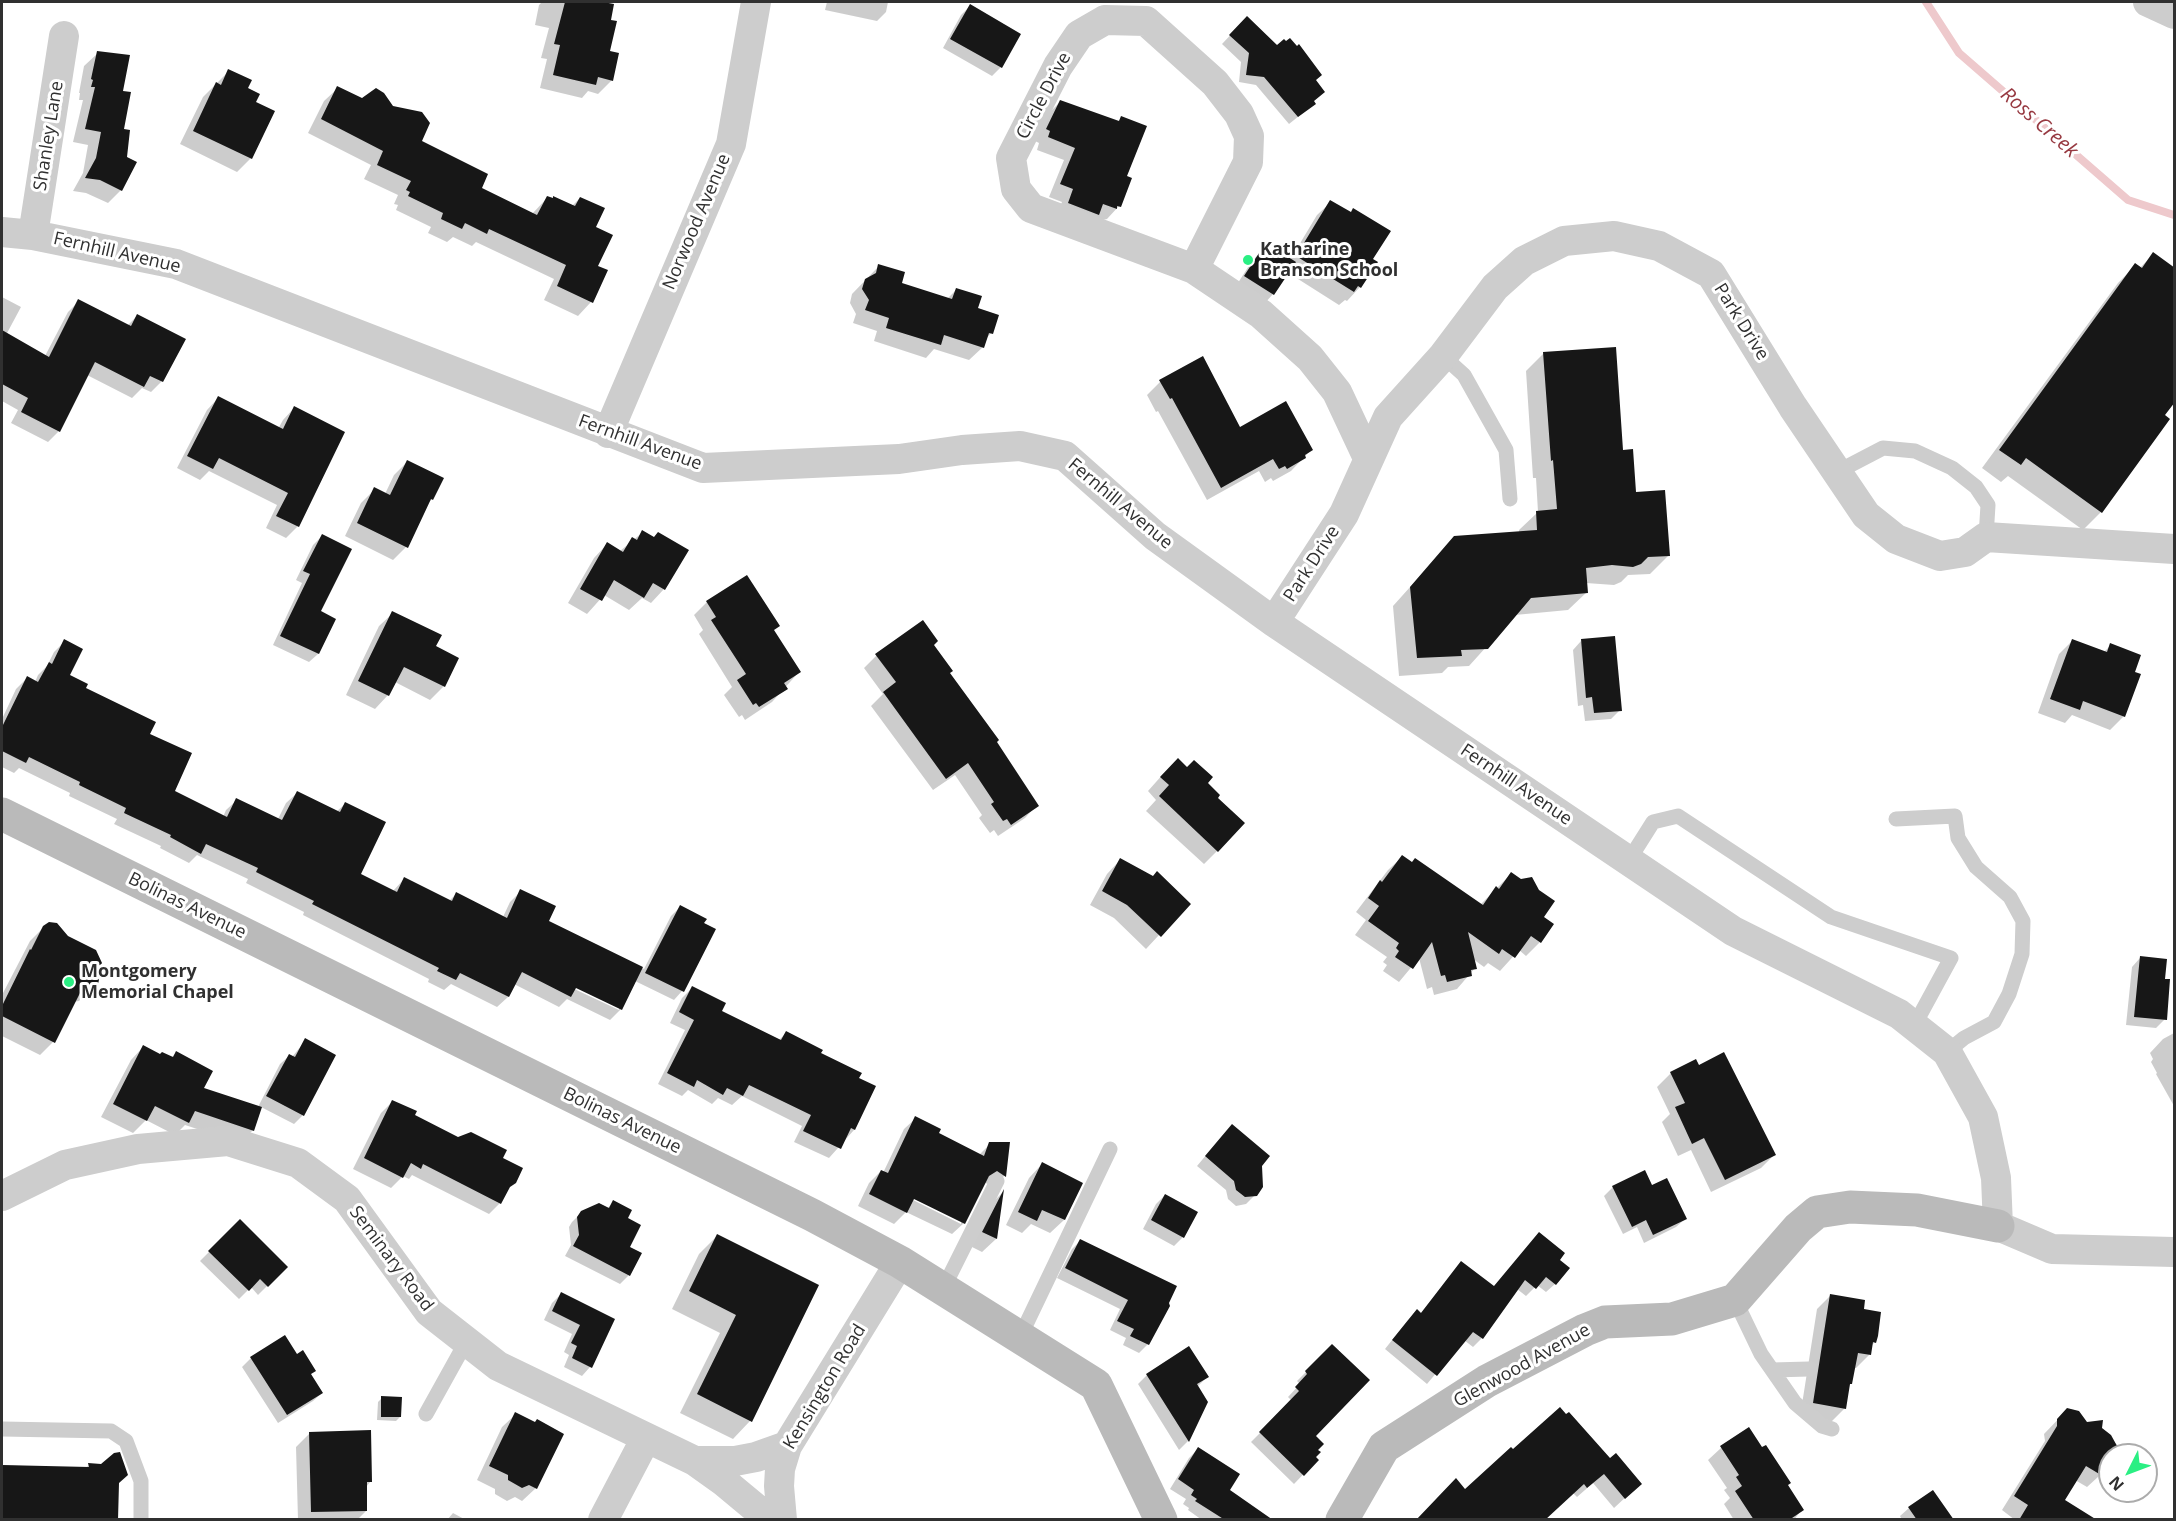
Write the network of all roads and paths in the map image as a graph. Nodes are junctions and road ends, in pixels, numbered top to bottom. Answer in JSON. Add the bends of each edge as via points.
{"nodes":[{"id":1,"x":756,"y":2,"type":"edge"},
{"id":2,"x":2148,"y":2,"type":"edge"},
{"id":3,"x":2175,"y":14,"type":"edge"},
{"id":4,"x":64,"y":36,"type":"dead end"},
{"id":5,"x":2,"y":232,"type":"edge"},
{"id":6,"x":33,"y":235,"type":"junction"},
{"id":7,"x":1194,"y":269,"type":"junction"},
{"id":8,"x":1443,"y":356,"type":"junction"},
{"id":9,"x":608,"y":433,"type":"junction"},
{"id":10,"x":1368,"y":458,"type":"junction"},
{"id":11,"x":1837,"y":472,"type":"junction"},
{"id":12,"x":1510,"y":500,"type":"dead end"},
{"id":13,"x":1986,"y":537,"type":"junction"},
{"id":14,"x":2175,"y":549,"type":"edge"},
{"id":15,"x":1274,"y":622,"type":"junction"},
{"id":16,"x":3,"y":819,"type":"edge"},
{"id":17,"x":1896,"y":819,"type":"dead end"},
{"id":18,"x":1629,"y":860,"type":"junction"},
{"id":19,"x":1914,"y":1026,"type":"junction"},
{"id":20,"x":1947,"y":1052,"type":"junction"},
{"id":21,"x":1110,"y":1149,"type":"dead end"},
{"id":22,"x":997,"y":1181,"type":"dead end"},
{"id":23,"x":2,"y":1196,"type":"edge"},
{"id":24,"x":1998,"y":1226,"type":"junction"},
{"id":25,"x":2175,"y":1252,"type":"edge"},
{"id":26,"x":900,"y":1263,"type":"junction"},
{"id":27,"x":943,"y":1289,"type":"junction"},
{"id":28,"x":1736,"y":1300,"type":"junction"},
{"id":29,"x":1020,"y":1337,"type":"junction"},
{"id":30,"x":466,"y":1342,"type":"junction"},
{"id":31,"x":1809,"y":1369,"type":"dead end"},
{"id":32,"x":1772,"y":1370,"type":"junction"},
{"id":33,"x":426,"y":1414,"type":"dead end"},
{"id":34,"x":2,"y":1429,"type":"edge"},
{"id":35,"x":1832,"y":1429,"type":"dead end"},
{"id":36,"x":646,"y":1438,"type":"junction"},
{"id":37,"x":787,"y":1446,"type":"junction"},
{"id":38,"x":695,"y":1461,"type":"junction"},
{"id":39,"x":141,"y":1520,"type":"edge"},
{"id":40,"x":603,"y":1520,"type":"edge"},
{"id":41,"x":770,"y":1520,"type":"edge"},
{"id":42,"x":782,"y":1520,"type":"edge"},
{"id":43,"x":1161,"y":1520,"type":"edge"},
{"id":44,"x":1342,"y":1520,"type":"edge"}],
"edges":[{"from":1,"to":9,"type":"street","name":"Norwood Avenue","via":[[731,144]]},
{"from":2,"to":3,"type":"street"},
{"from":4,"to":6,"type":"street","name":"Shanley Lane"},
{"from":5,"to":6,"type":"street","name":"Fernhill Avenue"},
{"from":6,"to":9,"type":"street","name":"Fernhill Avenue","via":[[176,264]]},
{"from":7,"to":7,"type":"street","name":"Circle Drive","via":[[1248,162],[1249,136],[1239,114],[1215,83],[1146,21],[1105,20],[1079,34],[1058,66],[1011,158],[1016,189],[1031,208]]},
{"from":7,"to":10,"type":"street","name":"Circle Drive","via":[[1261,314],[1310,358],[1337,392]]},
{"from":8,"to":10,"type":"street","name":"Park Drive","via":[[1389,417]]},
{"from":8,"to":11,"type":"street","name":"Park Drive","via":[[1495,287],[1524,261],[1564,241],[1614,236],[1659,246],[1711,274]]},
{"from":8,"to":12,"type":"lane","via":[[1464,375],[1506,450]]},
{"from":9,"to":15,"type":"street","name":"Fernhill Avenue","via":[[703,468],[899,459],[1020,446],[1065,456],[1155,536]]},
{"from":10,"to":15,"type":"street","name":"Park Drive","via":[[1344,514]]},
{"from":11,"to":13,"type":"street","name":"Park Drive","via":[[1866,515],[1896,539],[1940,556],[1965,552]]},
{"from":11,"to":13,"type":"lane","via":[[1883,448],[1915,451],[1952,468],[1976,487],[1988,505]]},
{"from":13,"to":14,"type":"street"},
{"from":15,"to":18,"type":"street","name":"Fernhill Avenue"},
{"from":16,"to":26,"type":"street","name":"Bolinas Avenue","via":[[802,1210]]},
{"from":17,"to":20,"type":"lane","via":[[1955,816],[1958,838],[1976,867],[2010,897],[2023,921],[2022,954],[2009,994],[1994,1022]]},
{"from":18,"to":19,"type":"street","name":"Fernhill Avenue","via":[[1733,931],[1899,1014]]},
{"from":18,"to":19,"type":"lane","via":[[1653,822],[1678,816],[1831,916],[1951,958]]},
{"from":19,"to":20,"type":"street","name":"Fernhill Avenue"},
{"from":20,"to":24,"type":"street","name":"Fernhill Avenue","via":[[1983,1117],[1996,1178]]},
{"from":21,"to":29,"type":"lane"},
{"from":22,"to":27,"type":"lane"},
{"from":23,"to":30,"type":"street","name":"Seminary Road","via":[[65,1165],[127,1151],[228,1141],[238,1144],[298,1163],[347,1199],[429,1312]]},
{"from":24,"to":25,"type":"street","via":[[2052,1249]]},
{"from":24,"to":28,"type":"street","via":[[1917,1210],[1850,1208],[1817,1212],[1798,1228]]},
{"from":26,"to":27,"type":"street","name":"Bolinas Avenue"},
{"from":26,"to":37,"type":"street","name":"Kensington Road"},
{"from":27,"to":29,"type":"street","name":"Bolinas Avenue"},
{"from":28,"to":32,"type":"lane"},
{"from":28,"to":44,"type":"street","name":"Glenwood Avenue","via":[[1672,1319],[1605,1322],[1488,1381],[1384,1447]]},
{"from":29,"to":43,"type":"street","name":"Bolinas Avenue","via":[[1096,1385]]},
{"from":30,"to":33,"type":"lane"},
{"from":30,"to":36,"type":"street","name":"Seminary Road","via":[[498,1366]]},
{"from":31,"to":32,"type":"lane"},
{"from":32,"to":35,"type":"lane","via":[[1795,1403],[1822,1426]]},
{"from":34,"to":39,"type":"lane","via":[[111,1431],[126,1441],[141,1481]]},
{"from":36,"to":38,"type":"street","name":"Seminary Road"},
{"from":36,"to":40,"type":"street"},
{"from":37,"to":38,"type":"street","name":"Seminary Road","via":[[735,1461]]},
{"from":37,"to":42,"type":"street","name":"Kensington Road","via":[[778,1486]]},
{"from":38,"to":41,"type":"street","name":"Seminary Road"}]}
